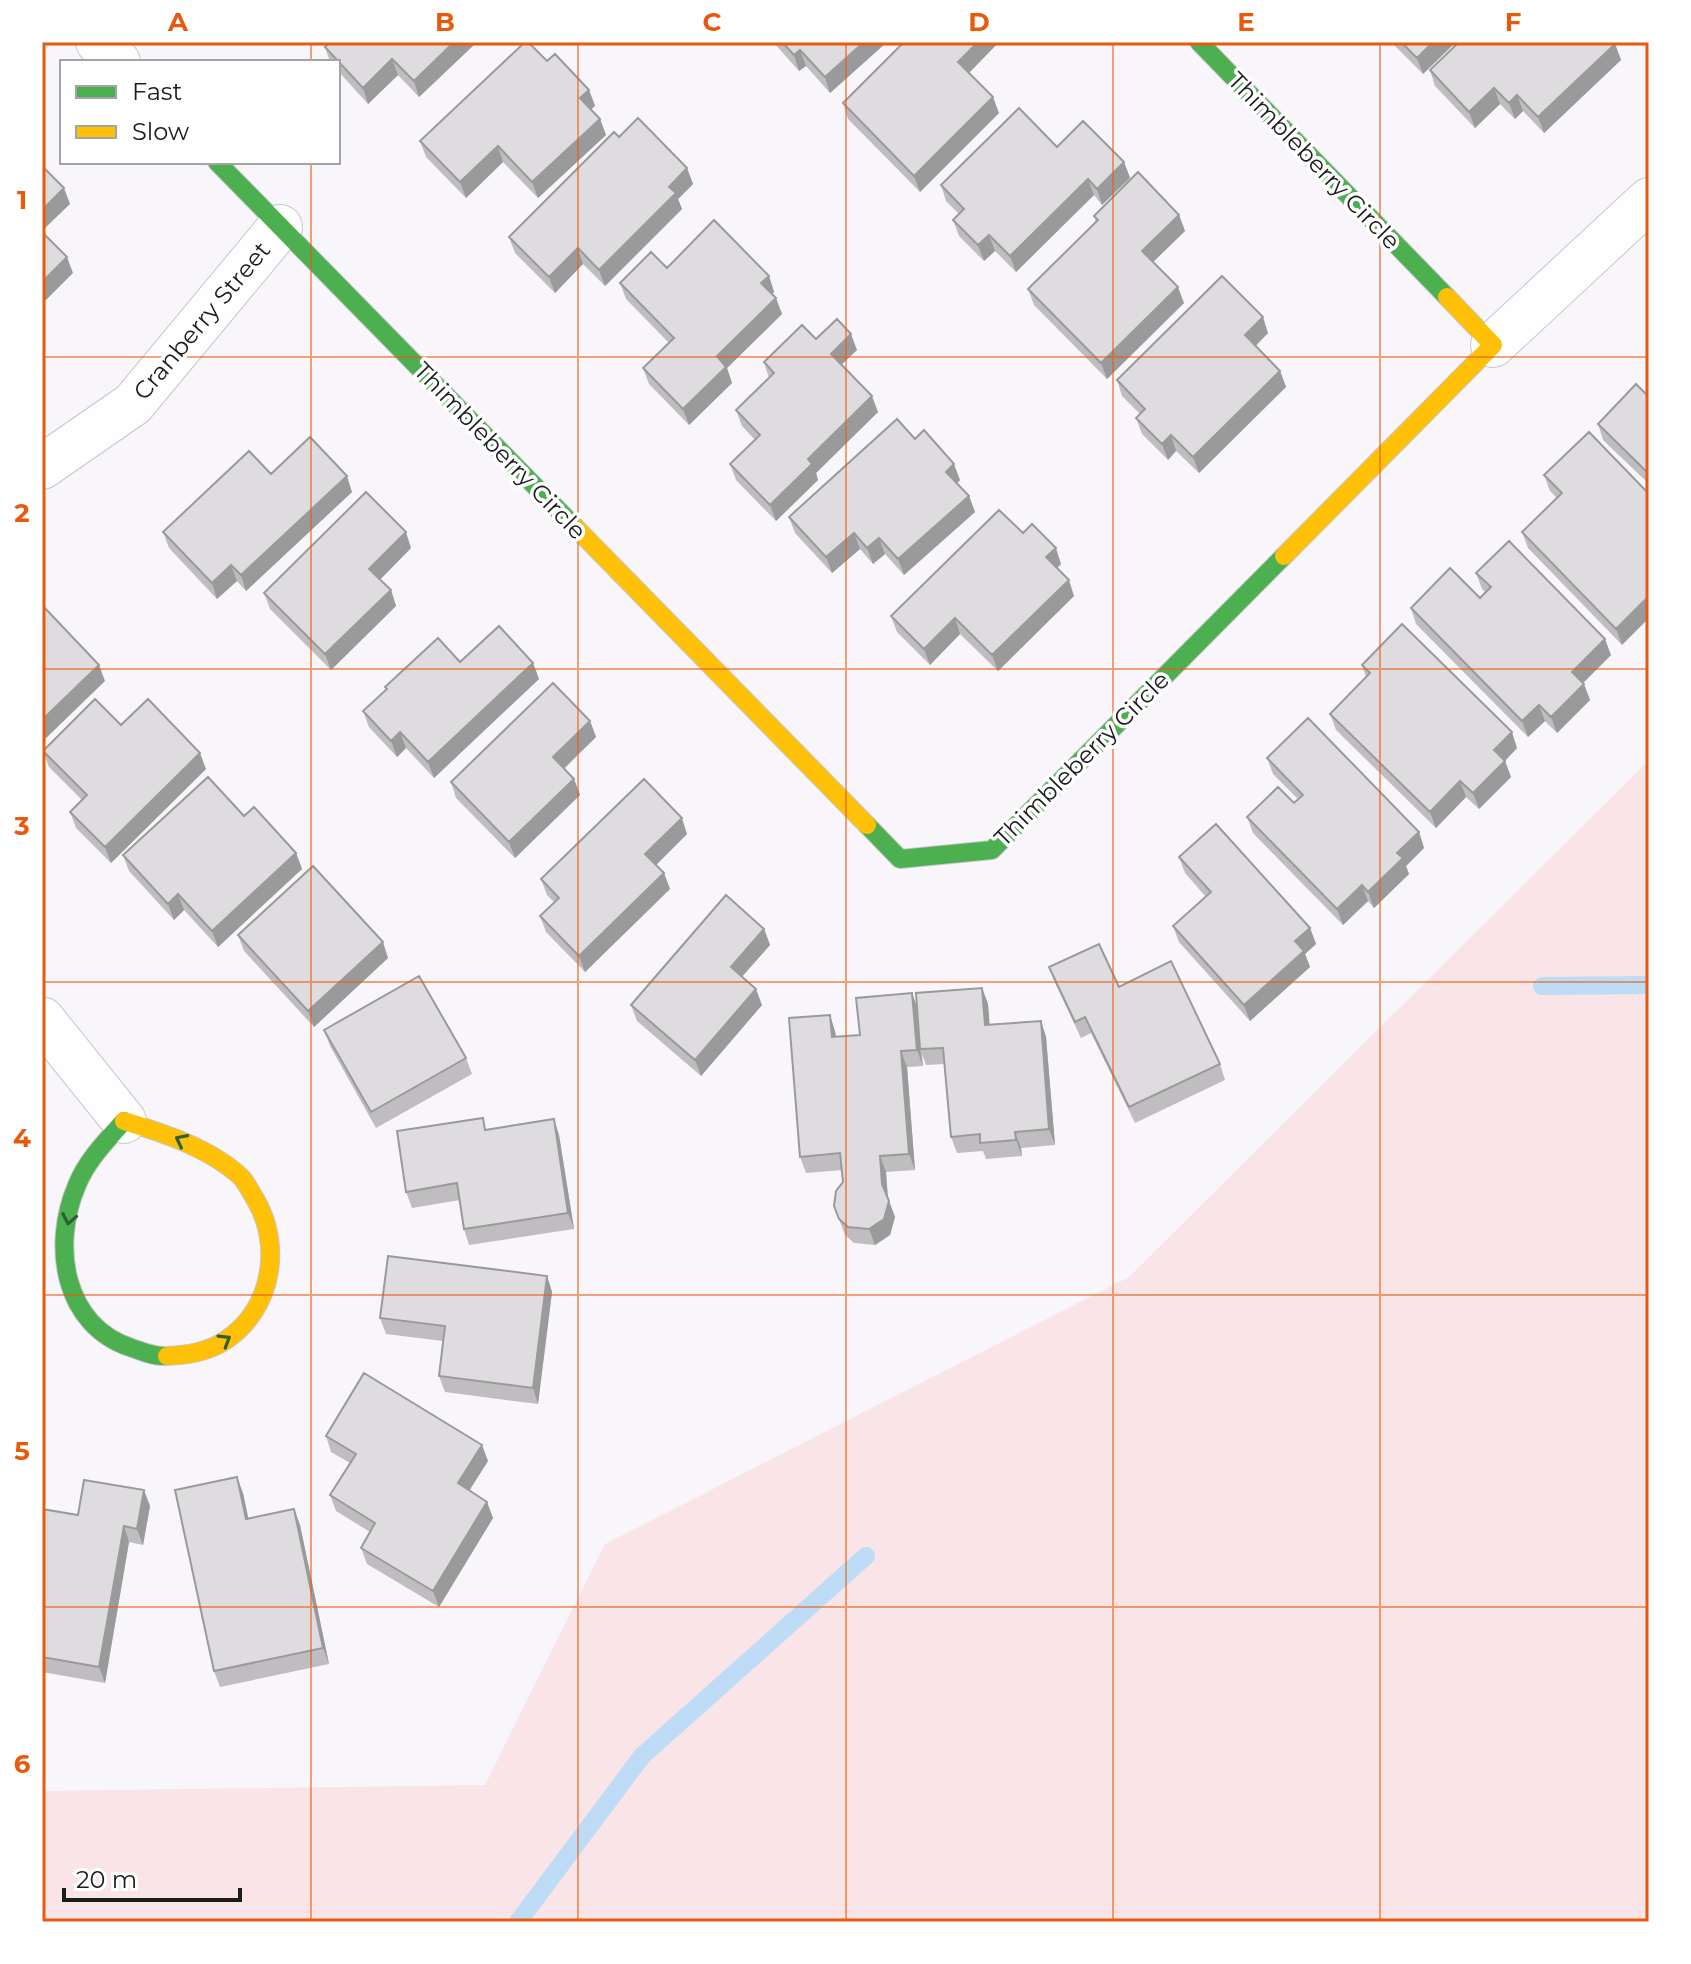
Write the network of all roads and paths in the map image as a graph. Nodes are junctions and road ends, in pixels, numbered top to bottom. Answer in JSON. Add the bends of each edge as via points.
{"nodes":[{"id":1,"x":98,"y":42,"type":"edge"},
{"id":2,"x":1199,"y":42,"type":"edge"},
{"id":3,"x":116,"y":60,"type":"edge"},
{"id":4,"x":219,"y":164,"type":"edge"},
{"id":5,"x":1649,"y":200,"type":"edge"},
{"id":6,"x":280,"y":227,"type":"junction"},
{"id":7,"x":1493,"y":345,"type":"junction"},
{"id":8,"x":42,"y":467,"type":"edge"},
{"id":9,"x":42,"y":1019,"type":"edge"},
{"id":10,"x":124,"y":1121,"type":"junction"}],
"edges":[{"from":1,"to":3,"type":"street"},
{"from":2,"to":7,"type":"street","name":"Thimbleberry Circle"},
{"from":4,"to":6,"type":"street","name":"Thimbleberry Circle"},
{"from":5,"to":7,"type":"street"},
{"from":6,"to":7,"type":"street","name":"Thimbleberry Circle","via":[[900,859],[992,850]]},
{"from":6,"to":8,"type":"street","name":"Cranberry Street","via":[[133,404]]},
{"from":9,"to":10,"type":"street"},
{"from":10,"to":10,"type":"street","one_way":true,"via":[[77,1185],[63,1250],[67,1283],[91,1326],[136,1353],[169,1358],[202,1353],[242,1328],[257,1311],[271,1278],[273,1242],[263,1207],[242,1177],[212,1158],[174,1136]]}]}
